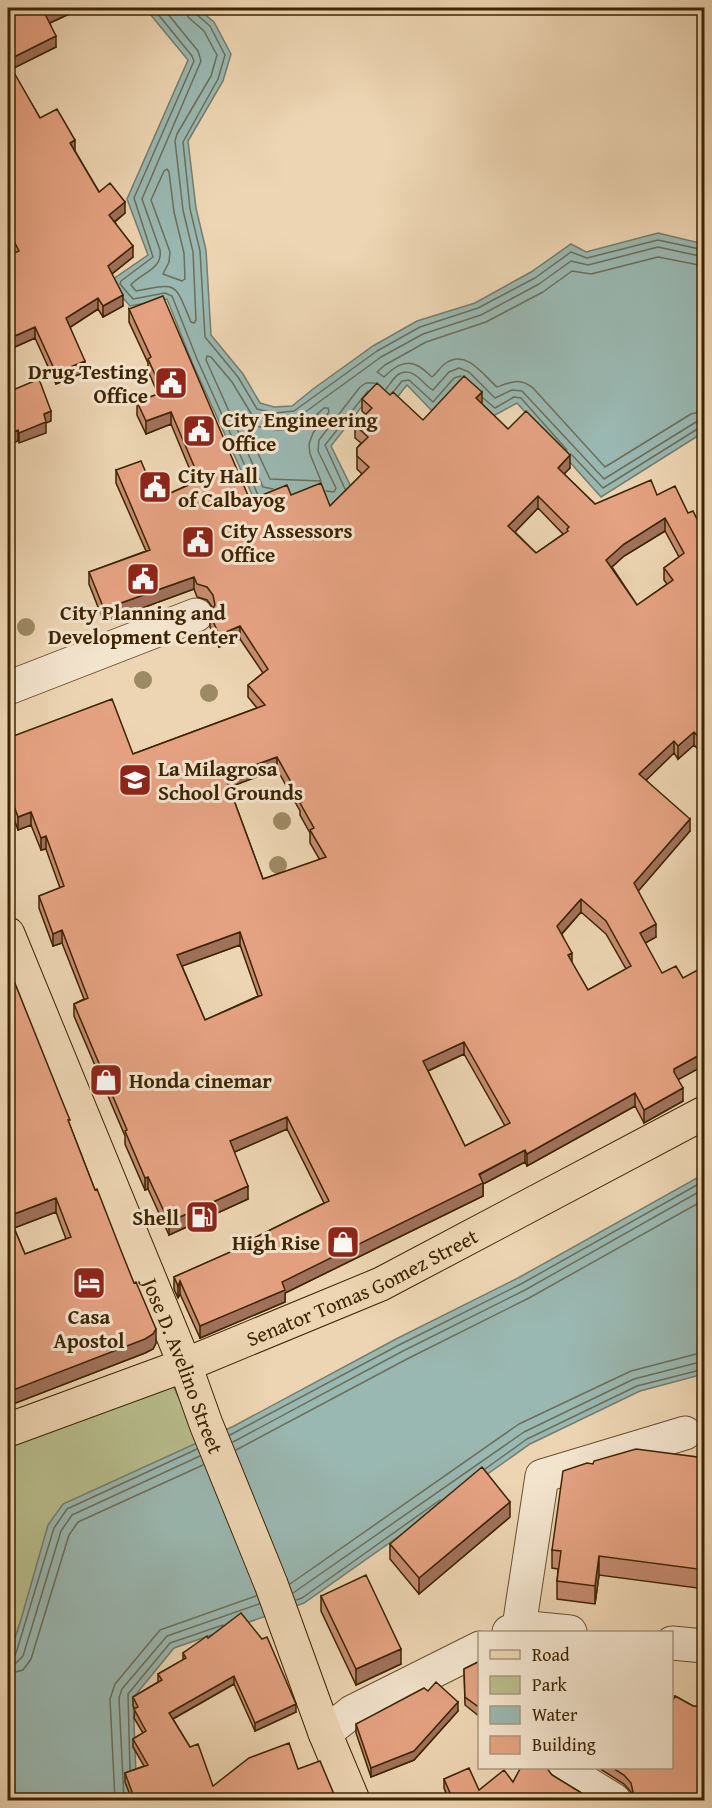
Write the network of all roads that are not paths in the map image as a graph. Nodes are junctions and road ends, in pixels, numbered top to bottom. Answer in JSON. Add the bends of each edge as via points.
{"nodes":[{"id":1,"x":196,"y":615,"type":"dead end"},
{"id":2,"x":8,"y":688,"type":"edge"},
{"id":3,"x":8,"y":934,"type":"edge"},
{"id":4,"x":14,"y":973,"type":"edge"},
{"id":5,"x":705,"y":1113,"type":"edge"},
{"id":6,"x":185,"y":1365,"type":"junction"},
{"id":7,"x":8,"y":1430,"type":"edge"},
{"id":8,"x":685,"y":1433,"type":"dead end"},
{"id":9,"x":514,"y":1630,"type":"edge"},
{"id":10,"x":542,"y":1631,"type":"edge"},
{"id":11,"x":673,"y":1643,"type":"edge"},
{"id":12,"x":705,"y":1646,"type":"edge"},
{"id":13,"x":478,"y":1649,"type":"edge"},
{"id":14,"x":325,"y":1733,"type":"junction"},
{"id":15,"x":565,"y":1769,"type":"edge"},
{"id":16,"x":353,"y":1800,"type":"edge"},
{"id":17,"x":614,"y":1800,"type":"edge"}],
"edges":[{"from":1,"to":2,"type":"street"},
{"from":3,"to":4,"type":"main road","name":"Jose D. Avelino Street"},
{"from":4,"to":6,"type":"main road","name":"Jose D. Avelino Street"},
{"from":5,"to":6,"type":"main road","name":"Senator Tomas Gomez Street","via":[[381,1284]]},
{"from":6,"to":7,"type":"main road","name":"Senator Tomas Gomez Street"},
{"from":6,"to":14,"type":"main road","name":"Jose D. Avelino Street"},
{"from":8,"to":9,"type":"street","via":[[542,1476]]},
{"from":9,"to":10,"type":"street"},
{"from":11,"to":12,"type":"street"},
{"from":13,"to":14,"type":"street","via":[[352,1712]]},
{"from":14,"to":16,"type":"main road","name":"Jose D. Avelino Street"},
{"from":15,"to":17,"type":"street"}]}
